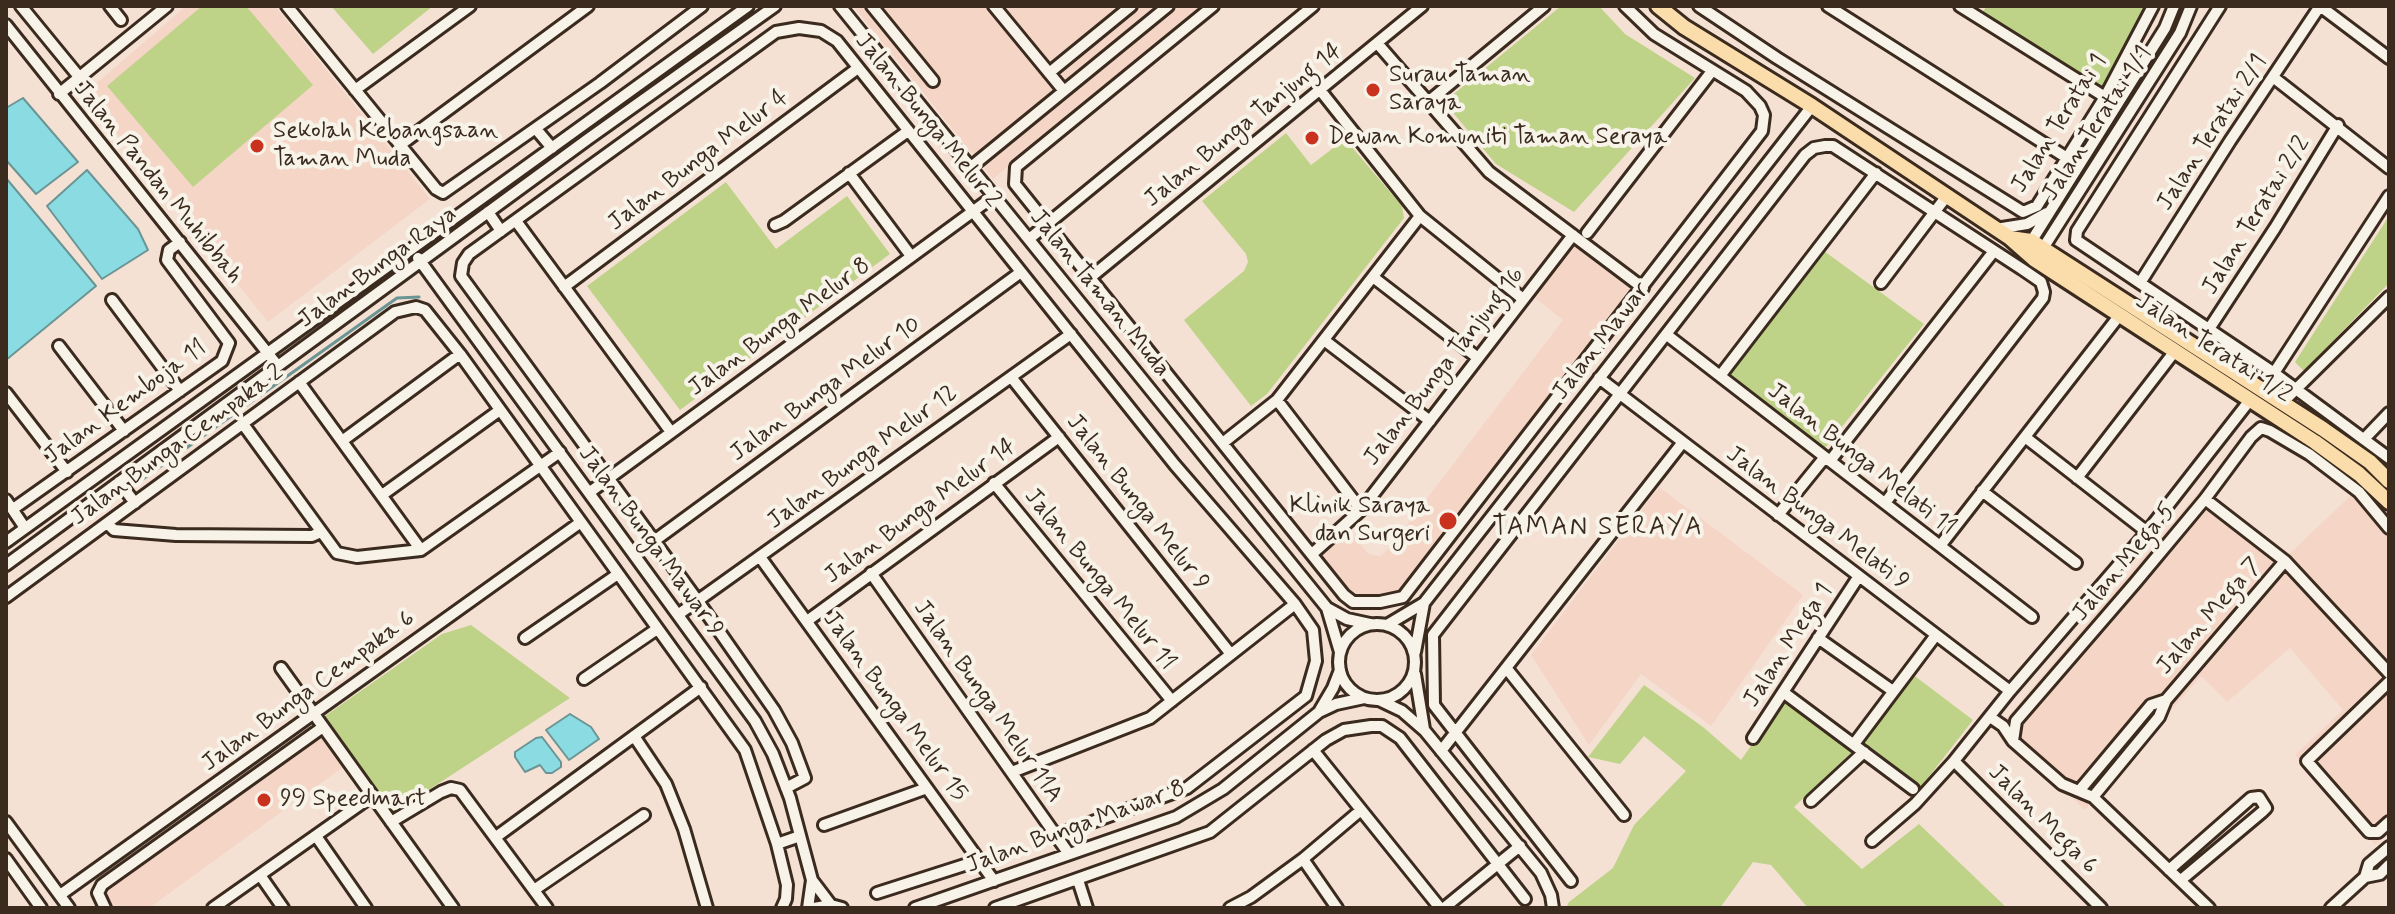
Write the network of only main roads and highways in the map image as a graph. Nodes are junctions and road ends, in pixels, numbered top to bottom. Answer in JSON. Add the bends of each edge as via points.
{"nodes":[{"id":1,"x":1658,"y":6,"type":"edge"},
{"id":2,"x":2033,"y":251,"type":"junction"},
{"id":3,"x":2316,"y":442,"type":"junction"},
{"id":4,"x":2389,"y":481,"type":"edge"},
{"id":5,"x":2389,"y":502,"type":"edge"}],
"edges":[{"from":1,"to":2,"type":"main road","name":"Jalan Teratai 1/2"},
{"from":2,"to":3,"type":"main road","name":"Jalan Teratai 1/2","via":[[2119,316]]},
{"from":2,"to":3,"type":"main road","name":"Jalan Teratai 1/2","via":[[2282,403]]},
{"from":3,"to":4,"type":"main road","name":"Jalan Teratai 1/2","via":[[2370,462]]},
{"from":3,"to":5,"type":"main road","name":"Jalan Teratai 1/2"}]}
